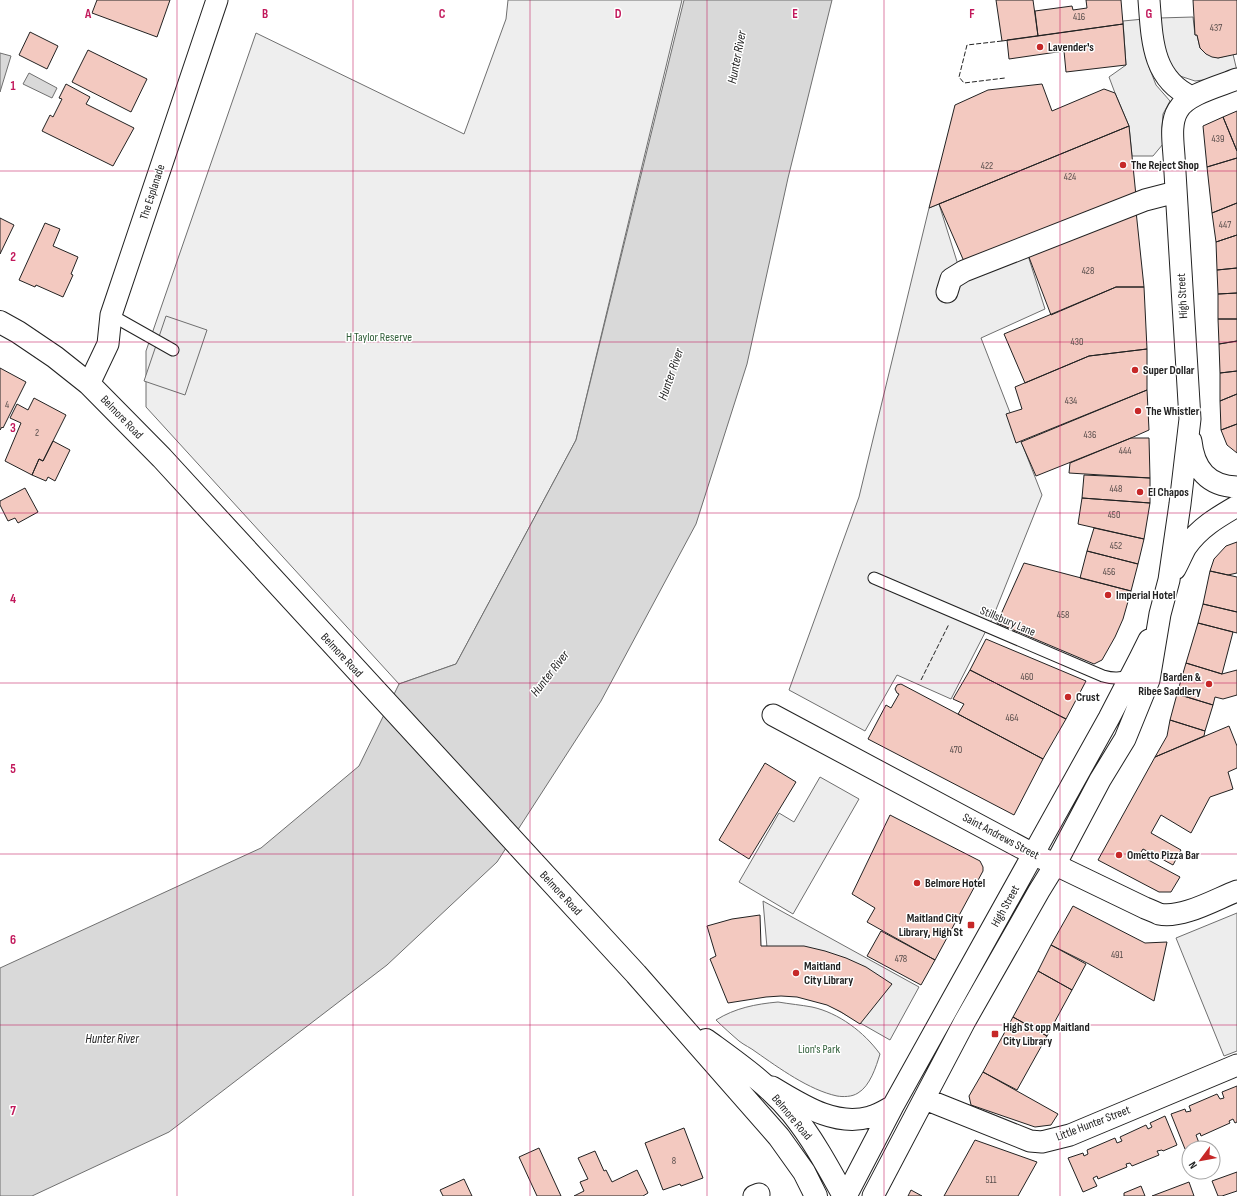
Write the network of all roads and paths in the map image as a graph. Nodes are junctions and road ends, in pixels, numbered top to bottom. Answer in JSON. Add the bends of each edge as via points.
{"nodes":[{"id":1,"x":218,"y":0,"type":"edge"},
{"id":2,"x":1149,"y":0,"type":"edge"},
{"id":3,"x":1237,"y":79,"type":"edge"},
{"id":4,"x":1192,"y":97,"type":"junction"},
{"id":5,"x":1176,"y":192,"type":"junction"},
{"id":6,"x":947,"y":292,"type":"dead end"},
{"id":7,"x":111,"y":315,"type":"junction"},
{"id":8,"x":0,"y":322,"type":"edge"},
{"id":9,"x":173,"y":350,"type":"dead end"},
{"id":10,"x":89,"y":384,"type":"junction"},
{"id":11,"x":1190,"y":419,"type":"junction"},
{"id":12,"x":1237,"y":487,"type":"edge"},
{"id":13,"x":1237,"y":506,"type":"edge"},
{"id":14,"x":874,"y":578,"type":"dead end"},
{"id":15,"x":1169,"y":580,"type":"junction"},
{"id":16,"x":1160,"y":614,"type":"junction"},
{"id":17,"x":1132,"y":674,"type":"junction"},
{"id":18,"x":773,"y":715,"type":"dead end"},
{"id":19,"x":1033,"y":854,"type":"junction"},
{"id":20,"x":1055,"y":865,"type":"junction"},
{"id":21,"x":1237,"y":890,"type":"edge"},
{"id":22,"x":665,"y":1009,"type":"junction"},
{"id":23,"x":946,"y":1011,"type":"junction"},
{"id":24,"x":965,"y":1021,"type":"junction"},
{"id":25,"x":1237,"y":1065,"type":"edge"},
{"id":26,"x":752,"y":1074,"type":"junction"},
{"id":27,"x":925,"y":1099,"type":"junction"},
{"id":28,"x":893,"y":1106,"type":"junction"},
{"id":29,"x":816,"y":1196,"type":"edge"},
{"id":30,"x":845,"y":1196,"type":"edge"},
{"id":31,"x":873,"y":1196,"type":"edge"}],
"edges":[{"from":1,"to":7,"type":"street","name":"The Esplanade"},
{"from":2,"to":4,"type":"street","via":[[1160,67],[1179,91]]},
{"from":3,"to":4,"type":"street"},
{"from":4,"to":5,"type":"street","name":"High Street","via":[[1178,109],[1174,123]]},
{"from":5,"to":6,"type":"street","via":[[1145,200],[964,271],[951,279]]},
{"from":5,"to":11,"type":"street","name":"High Street"},
{"from":7,"to":9,"type":"lane"},
{"from":7,"to":10,"type":"street","name":"The Esplanade","via":[[108,344]]},
{"from":8,"to":10,"type":"main road","name":"Belmore Road","via":[[55,357]]},
{"from":10,"to":22,"type":"main road","name":"Belmore Road","via":[[162,458],[636,974]]},
{"from":11,"to":12,"type":"street","via":[[1193,455],[1201,472],[1221,486]]},
{"from":11,"to":15,"type":"street","name":"High Street"},
{"from":13,"to":15,"type":"street","via":[[1210,522],[1196,535],[1186,547]]},
{"from":14,"to":17,"type":"lane","name":"Stillsbury Lane","via":[[1103,676],[1121,678]]},
{"from":15,"to":16,"type":"street","name":"High Street"},
{"from":16,"to":17,"type":"street","name":"High Street"},
{"from":16,"to":20,"type":"street","name":"High Street","via":[[1149,680],[1139,707],[1125,739]]},
{"from":17,"to":19,"type":"street","name":"High Street"},
{"from":18,"to":19,"type":"street","name":"Saint Andrews Street"},
{"from":19,"to":20,"type":"street","name":"Saint Andrews Street"},
{"from":19,"to":23,"type":"street","name":"High Street"},
{"from":20,"to":21,"type":"street","name":"Saint Andrews Street","via":[[1160,914],[1174,914],[1196,908]]},
{"from":20,"to":24,"type":"street","name":"High Street"},
{"from":22,"to":26,"type":"main road","name":"Belmore Road"},
{"from":22,"to":29,"type":"main road","name":"Belmore Road","via":[[779,1136],[804,1172]]},
{"from":23,"to":24,"type":"street"},
{"from":23,"to":28,"type":"street","name":"High Street"},
{"from":24,"to":27,"type":"street","name":"High Street"},
{"from":25,"to":27,"type":"street","name":"Little Hunter Street","via":[[1070,1135],[1042,1142],[1015,1136]]},
{"from":26,"to":28,"type":"street","via":[[796,1101],[830,1117],[862,1119],[872,1117]]},
{"from":26,"to":30,"type":"main road","name":"Belmore Road","via":[[791,1112],[805,1130]]},
{"from":27,"to":31,"type":"street","name":"High Street"},
{"from":28,"to":30,"type":"street","name":"High Street"}]}
